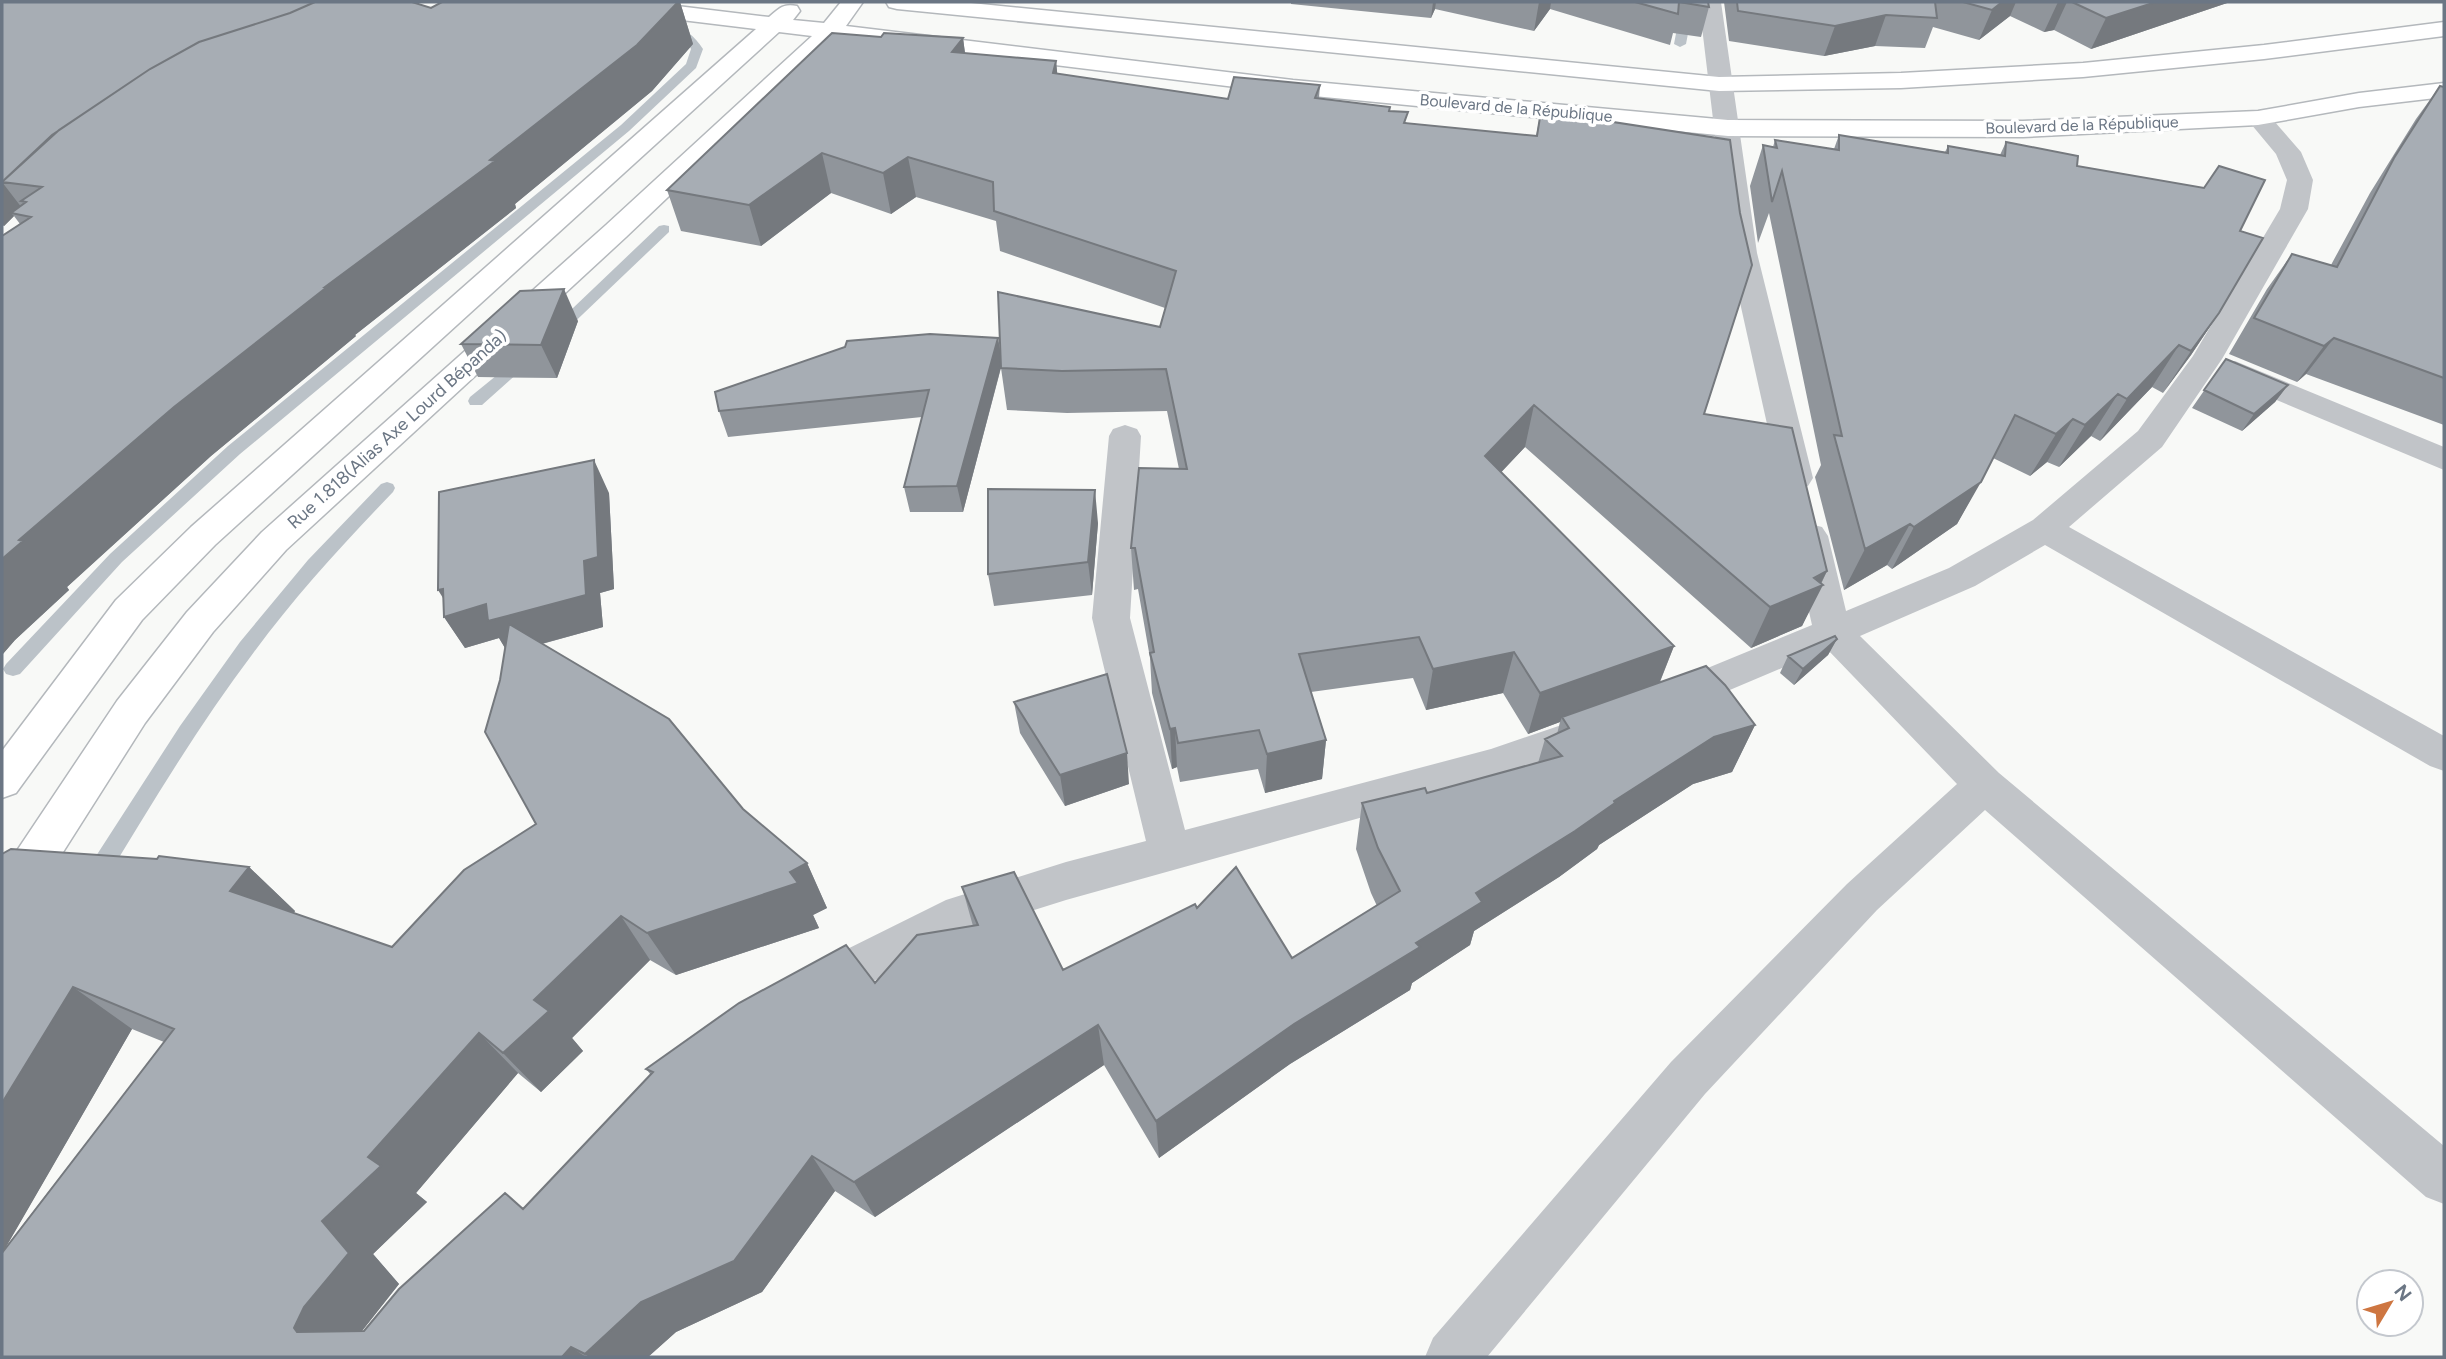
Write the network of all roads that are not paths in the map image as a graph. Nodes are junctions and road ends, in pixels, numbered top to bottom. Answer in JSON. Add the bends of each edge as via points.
{"nodes":[{"id":1,"x":591,"y":2,"type":"edge"},
{"id":2,"x":852,"y":2,"type":"edge"},
{"id":3,"x":897,"y":2,"type":"edge"},
{"id":4,"x":1710,"y":2,"type":"edge"},
{"id":5,"x":675,"y":12,"type":"junction"},
{"id":6,"x":788,"y":12,"type":"edge"},
{"id":7,"x":2444,"y":29,"type":"edge"},
{"id":8,"x":831,"y":30,"type":"junction"},
{"id":9,"x":714,"y":52,"type":"junction"},
{"id":10,"x":1719,"y":84,"type":"junction"},
{"id":11,"x":2444,"y":90,"type":"edge"},
{"id":12,"x":2258,"y":118,"type":"junction"},
{"id":13,"x":1728,"y":128,"type":"junction"},
{"id":14,"x":2207,"y":359,"type":"junction"},
{"id":15,"x":1125,"y":436,"type":"dead end"},
{"id":16,"x":2444,"y":459,"type":"edge"},
{"id":17,"x":2045,"y":529,"type":"junction"},
{"id":18,"x":1832,"y":631,"type":"junction"},
{"id":19,"x":2444,"y":755,"type":"edge"},
{"id":20,"x":2,"y":780,"type":"edge"},
{"id":21,"x":1984,"y":785,"type":"junction"},
{"id":22,"x":1170,"y":853,"type":"junction"},
{"id":23,"x":2,"y":909,"type":"edge"},
{"id":24,"x":778,"y":1009,"type":"edge"},
{"id":25,"x":2444,"y":1179,"type":"edge"},
{"id":26,"x":1452,"y":1357,"type":"edge"}],
"edges":[{"from":1,"to":5,"type":"main road","name":"Boulevard de la République"},
{"from":2,"to":8,"type":"main road","name":"Rue 1.818(Alias Axe Lourd Bépanda)"},
{"from":3,"to":10,"type":"main road"},
{"from":4,"to":10,"type":"street"},
{"from":5,"to":6,"type":"main road","name":"Boulevard de la République"},
{"from":5,"to":9,"type":"main road"},
{"from":6,"to":8,"type":"main road","name":"Boulevard de la République"},
{"from":6,"to":9,"type":"main road"},
{"from":7,"to":10,"type":"main road","via":[[2291,51],[2050,72],[1837,85]]},
{"from":8,"to":13,"type":"main road","name":"Boulevard de la République","via":[[1293,87]]},
{"from":8,"to":23,"type":"main road","name":"Rue 1.818(Alias Axe Lourd Bépanda)","via":[[274,541],[200,622],[131,712]]},
{"from":9,"to":20,"type":"main road","via":[[129,610]]},
{"from":10,"to":13,"type":"street"},
{"from":11,"to":12,"type":"main road","name":"Boulevard de la République"},
{"from":12,"to":13,"type":"main road","name":"Boulevard de la République","via":[[2023,129]]},
{"from":12,"to":14,"type":"street","via":[[2288,152],[2300,180],[2294,209]]},
{"from":13,"to":18,"type":"street","via":[[1743,253]]},
{"from":14,"to":16,"type":"street"},
{"from":14,"to":17,"type":"street","via":[[2150,439]]},
{"from":15,"to":22,"type":"street","via":[[1111,618]]},
{"from":17,"to":18,"type":"street","via":[[1962,577]]},
{"from":17,"to":19,"type":"street"},
{"from":18,"to":21,"type":"street"},
{"from":18,"to":22,"type":"street","via":[[1635,715],[1492,765]]},
{"from":21,"to":25,"type":"street"},
{"from":21,"to":26,"type":"street","via":[[1862,897],[1688,1078]]},
{"from":22,"to":24,"type":"street","via":[[962,914]]}]}
